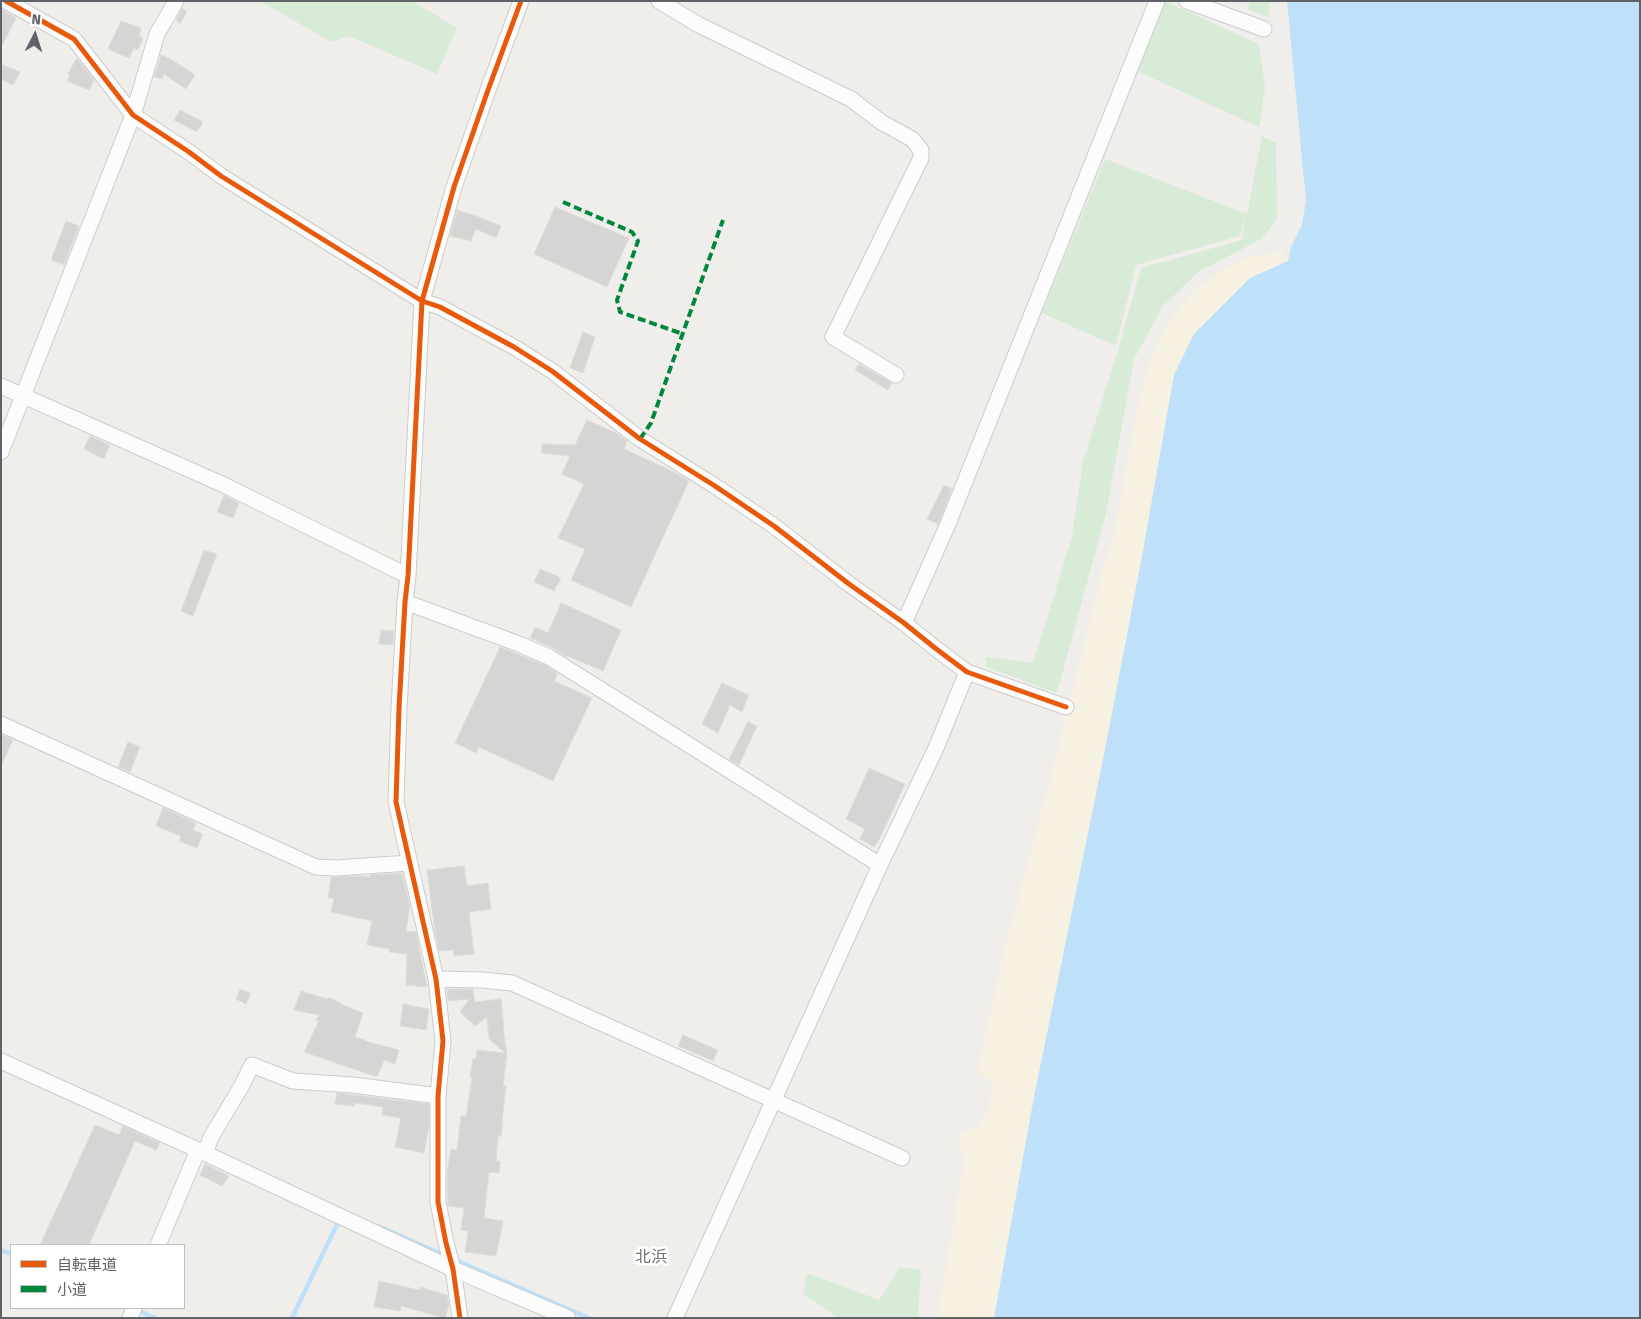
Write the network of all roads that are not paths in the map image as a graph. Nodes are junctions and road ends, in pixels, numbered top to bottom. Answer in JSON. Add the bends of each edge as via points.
{"nodes":[{"id":1,"x":6,"y":1,"type":"edge"},
{"id":2,"x":176,"y":1,"type":"edge"},
{"id":3,"x":521,"y":1,"type":"edge"},
{"id":4,"x":659,"y":1,"type":"edge"},
{"id":5,"x":1157,"y":1,"type":"edge"},
{"id":6,"x":1187,"y":1,"type":"edge"},
{"id":7,"x":1264,"y":29,"type":"dead end"},
{"id":8,"x":133,"y":115,"type":"junction"},
{"id":9,"x":422,"y":301,"type":"junction"},
{"id":10,"x":896,"y":375,"type":"dead end"},
{"id":11,"x":1,"y":386,"type":"edge"},
{"id":12,"x":24,"y":396,"type":"junction"},
{"id":13,"x":1,"y":452,"type":"edge"},
{"id":14,"x":408,"y":576,"type":"junction"},
{"id":15,"x":405,"y":602,"type":"junction"},
{"id":16,"x":904,"y":622,"type":"junction"},
{"id":17,"x":968,"y":672,"type":"junction"},
{"id":18,"x":1066,"y":707,"type":"dead end"},
{"id":19,"x":1,"y":724,"type":"edge"},
{"id":20,"x":409,"y":863,"type":"junction"},
{"id":21,"x":880,"y":865,"type":"junction"},
{"id":22,"x":436,"y":979,"type":"junction"},
{"id":23,"x":1,"y":1062,"type":"edge"},
{"id":24,"x":438,"y":1096,"type":"junction"},
{"id":25,"x":773,"y":1100,"type":"junction"},
{"id":26,"x":205,"y":1147,"type":"junction"},
{"id":27,"x":902,"y":1158,"type":"dead end"},
{"id":28,"x":158,"y":1244,"type":"edge"},
{"id":29,"x":452,"y":1266,"type":"junction"},
{"id":30,"x":460,"y":1318,"type":"edge"},
{"id":31,"x":568,"y":1318,"type":"edge"},
{"id":32,"x":675,"y":1318,"type":"edge"}],
"edges":[{"from":1,"to":8,"type":"street","via":[[74,39]]},
{"from":2,"to":8,"type":"street","via":[[157,34]]},
{"from":3,"to":9,"type":"street","via":[[454,187]]},
{"from":4,"to":10,"type":"street","via":[[699,25],[851,98],[880,122],[912,139],[921,150],[922,158],[833,337]]},
{"from":5,"to":16,"type":"street","via":[[948,524]]},
{"from":6,"to":7,"type":"street"},
{"from":8,"to":9,"type":"street","via":[[221,176]]},
{"from":8,"to":12,"type":"street"},
{"from":9,"to":14,"type":"street"},
{"from":9,"to":16,"type":"street","via":[[440,307],[552,371],[640,438],[774,526]]},
{"from":11,"to":12,"type":"street"},
{"from":12,"to":13,"type":"street"},
{"from":12,"to":14,"type":"street","via":[[224,485]]},
{"from":14,"to":15,"type":"street"},
{"from":15,"to":20,"type":"street","via":[[396,802]]},
{"from":15,"to":21,"type":"street","via":[[549,657]]},
{"from":16,"to":17,"type":"street"},
{"from":17,"to":18,"type":"street"},
{"from":17,"to":21,"type":"street"},
{"from":19,"to":20,"type":"street","via":[[316,867]]},
{"from":20,"to":22,"type":"street"},
{"from":21,"to":25,"type":"street"},
{"from":22,"to":24,"type":"street","via":[[443,1041]]},
{"from":22,"to":25,"type":"street","via":[[512,983]]},
{"from":23,"to":26,"type":"street"},
{"from":24,"to":26,"type":"street","via":[[293,1081],[252,1065]]},
{"from":24,"to":29,"type":"street","via":[[438,1202]]},
{"from":25,"to":27,"type":"street"},
{"from":25,"to":32,"type":"street"},
{"from":26,"to":28,"type":"street"},
{"from":26,"to":29,"type":"street","via":[[341,1217]]},
{"from":29,"to":30,"type":"street"},
{"from":29,"to":31,"type":"street"}]}
